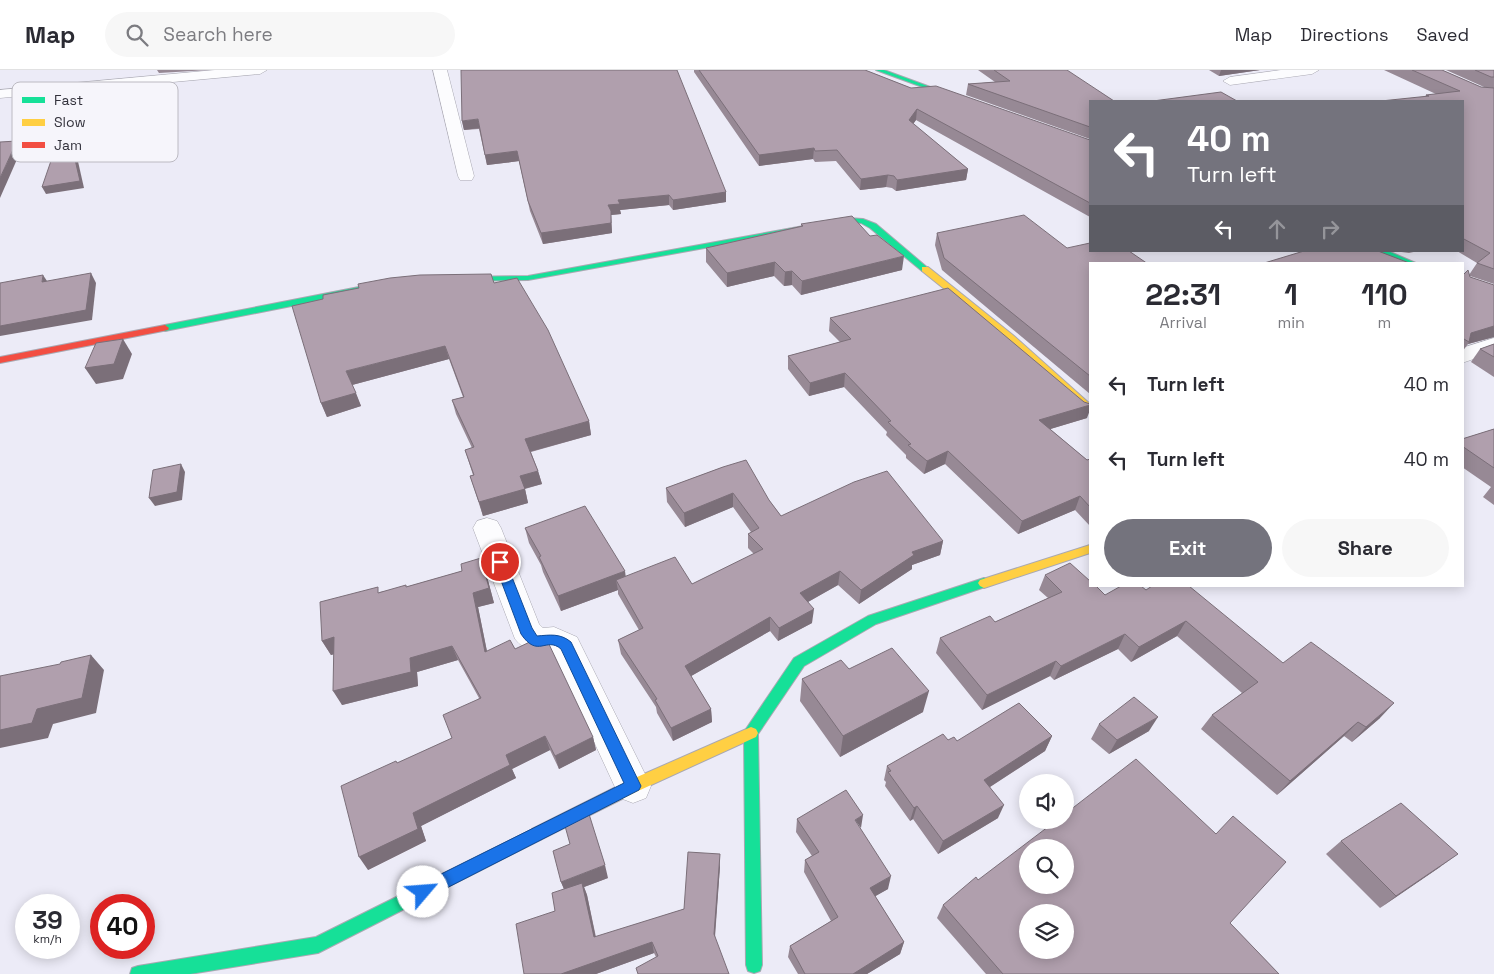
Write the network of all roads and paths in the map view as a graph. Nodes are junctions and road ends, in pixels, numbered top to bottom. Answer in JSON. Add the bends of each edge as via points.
{"nodes":[{"id":1,"x":260,"y":70,"type":"edge"},
{"id":2,"x":440,"y":70,"type":"edge"},
{"id":3,"x":880,"y":70,"type":"edge"},
{"id":4,"x":1312,"y":70,"type":"edge"},
{"id":5,"x":1230,"y":81,"type":"dead end"},
{"id":6,"x":130,"y":82,"type":"edge"},
{"id":7,"x":971,"y":103,"type":"edge"},
{"id":8,"x":466,"y":176,"type":"dead end"},
{"id":9,"x":1383,"y":252,"type":"edge"},
{"id":10,"x":1409,"y":262,"type":"edge"},
{"id":11,"x":443,"y":280,"type":"edge"},
{"id":12,"x":374,"y":287,"type":"edge"},
{"id":13,"x":1494,"y":345,"type":"edge"},
{"id":14,"x":1464,"y":355,"type":"edge"},
{"id":15,"x":0,"y":360,"type":"edge"},
{"id":16,"x":1089,"y":408,"type":"edge"},
{"id":17,"x":487,"y":528,"type":"dead end"},
{"id":18,"x":1089,"y":549,"type":"edge"},
{"id":19,"x":751,"y":732,"type":"junction"},
{"id":20,"x":633,"y":786,"type":"junction"},
{"id":21,"x":754,"y":965,"type":"dead end"},
{"id":22,"x":138,"y":974,"type":"edge"}],
"edges":[{"from":1,"to":6,"type":"street"},
{"from":2,"to":8,"type":"street"},
{"from":3,"to":7,"type":"street"},
{"from":4,"to":5,"type":"street"},
{"from":9,"to":10,"type":"street"},
{"from":11,"to":16,"type":"street","via":[[528,278],[750,236],[848,220],[863,221],[873,226]]},
{"from":12,"to":15,"type":"street"},
{"from":13,"to":14,"type":"street"},
{"from":17,"to":20,"type":"street","via":[[526,630],[537,642],[552,639],[566,646]]},
{"from":18,"to":19,"type":"street","via":[[872,620],[799,662]]},
{"from":19,"to":20,"type":"street"},
{"from":19,"to":21,"type":"street"},
{"from":20,"to":22,"type":"street","via":[[318,945]]}]}
